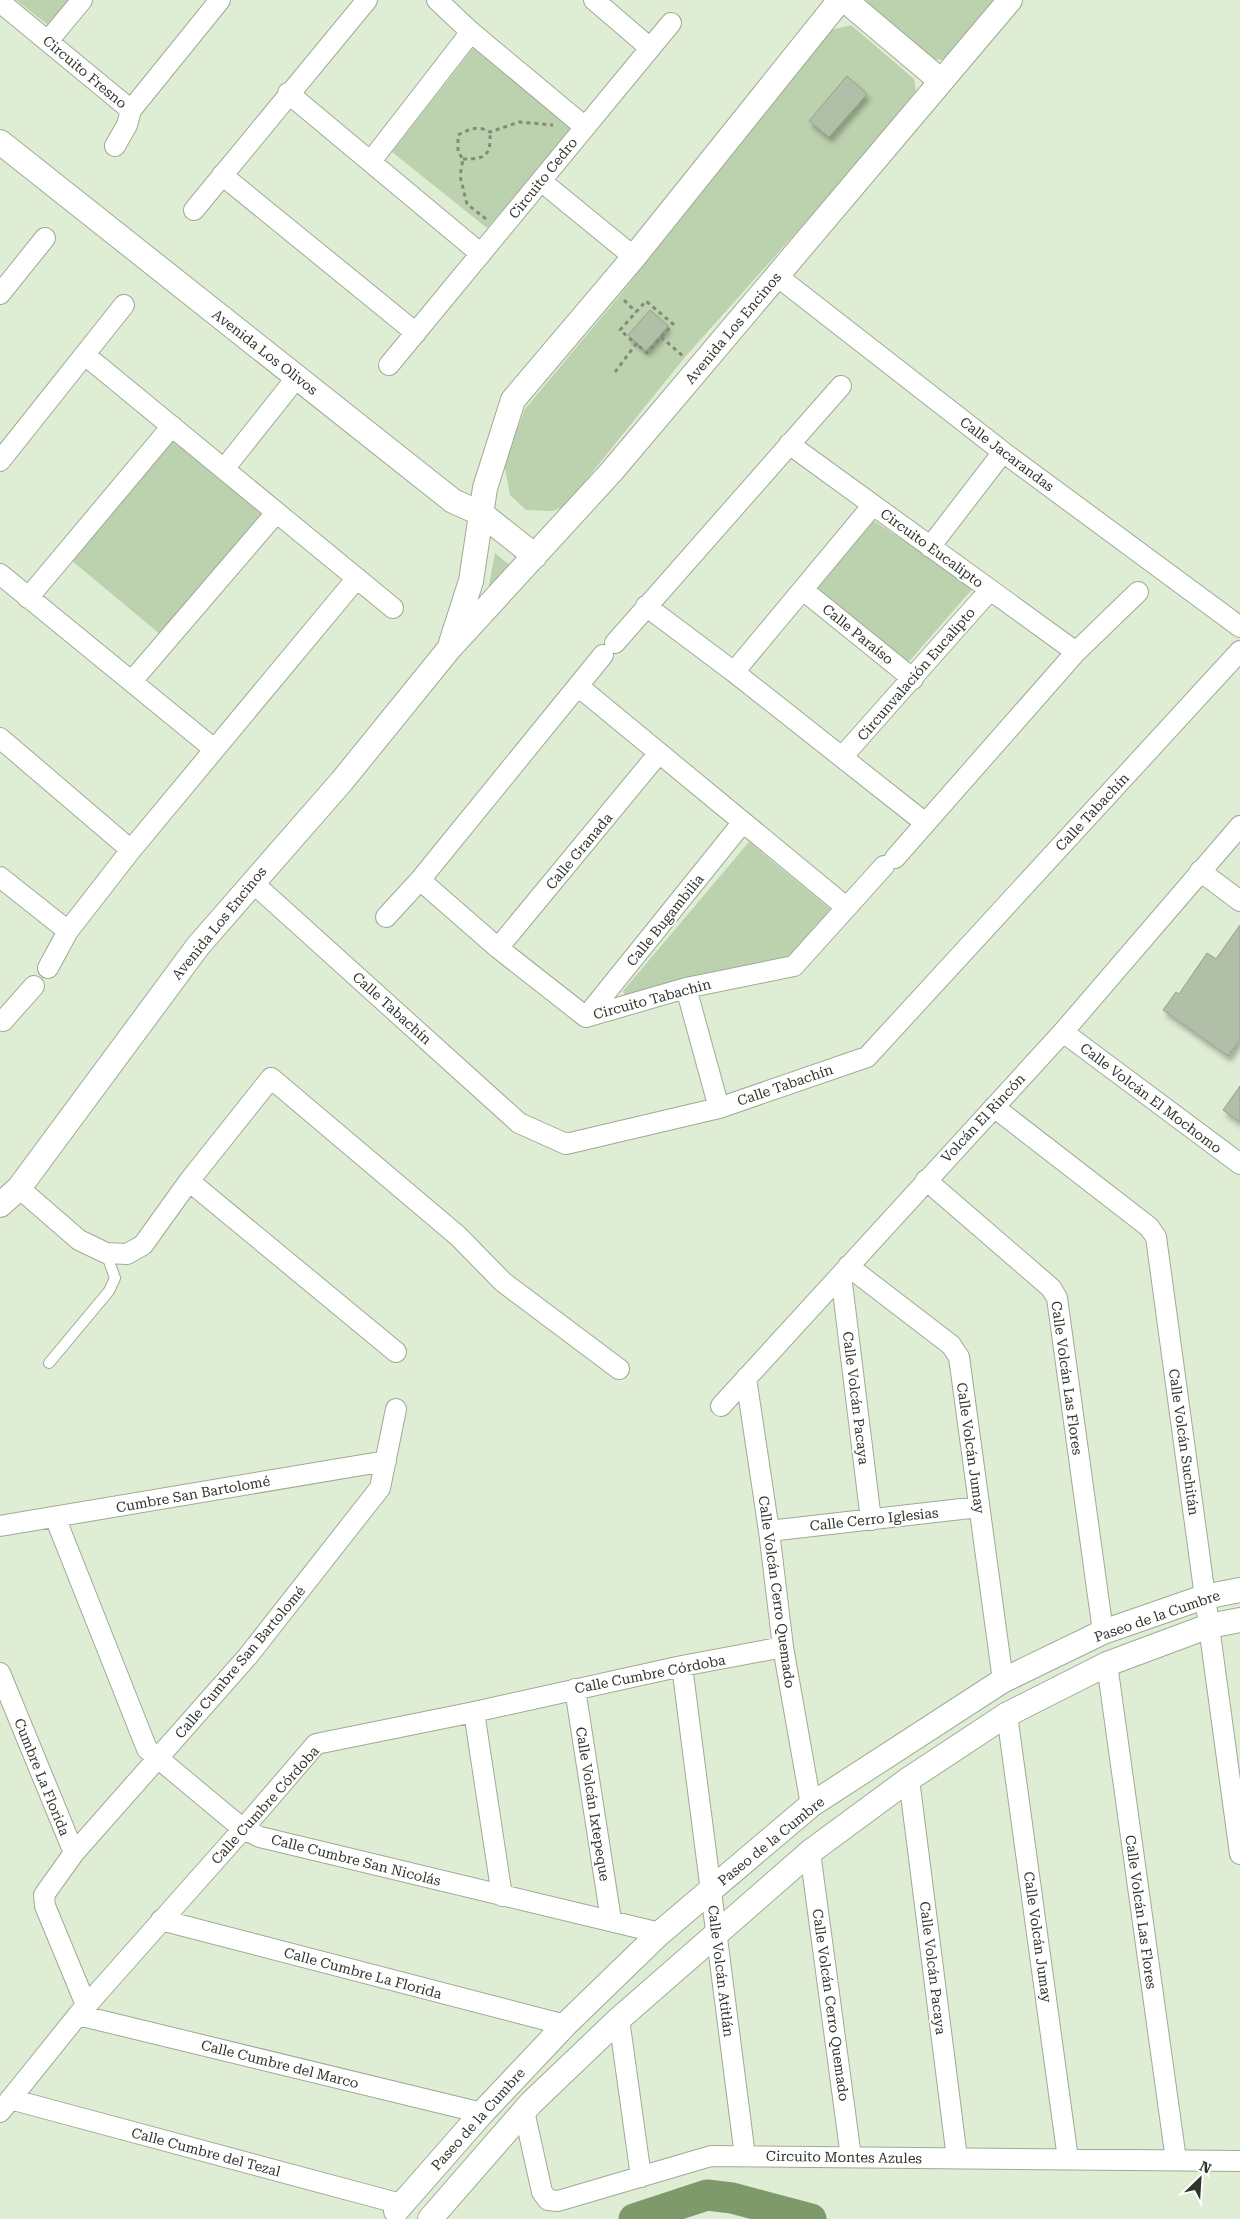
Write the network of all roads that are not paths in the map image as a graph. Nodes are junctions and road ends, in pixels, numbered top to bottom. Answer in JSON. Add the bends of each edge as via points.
{"nodes":[{"id":1,"x":82,"y":0,"type":"edge"},
{"id":2,"x":220,"y":0,"type":"edge"},
{"id":3,"x":367,"y":0,"type":"edge"},
{"id":4,"x":437,"y":0,"type":"edge"},
{"id":5,"x":594,"y":0,"type":"edge"},
{"id":6,"x":840,"y":0,"type":"edge"},
{"id":7,"x":845,"y":0,"type":"edge"},
{"id":8,"x":1010,"y":0,"type":"edge"},
{"id":9,"x":0,"y":2,"type":"edge"},
{"id":10,"x":671,"y":23,"type":"dead end"},
{"id":11,"x":471,"y":32,"type":"junction"},
{"id":12,"x":48,"y":41,"type":"junction"},
{"id":13,"x":650,"y":48,"type":"junction"},
{"id":14,"x":941,"y":81,"type":"junction"},
{"id":15,"x":288,"y":94,"type":"junction"},
{"id":16,"x":131,"y":110,"type":"junction"},
{"id":17,"x":585,"y":127,"type":"junction"},
{"id":18,"x":0,"y":142,"type":"edge"},
{"id":19,"x":115,"y":146,"type":"dead end"},
{"id":20,"x":371,"y":161,"type":"junction"},
{"id":21,"x":222,"y":175,"type":"junction"},
{"id":22,"x":541,"y":181,"type":"junction"},
{"id":23,"x":194,"y":210,"type":"dead end"},
{"id":24,"x":46,"y":238,"type":"dead end"},
{"id":25,"x":481,"y":254,"type":"junction"},
{"id":26,"x":634,"y":257,"type":"junction"},
{"id":27,"x":777,"y":276,"type":"junction"},
{"id":28,"x":0,"y":294,"type":"edge"},
{"id":29,"x":124,"y":305,"type":"dead end"},
{"id":30,"x":416,"y":333,"type":"junction"},
{"id":31,"x":85,"y":355,"type":"junction"},
{"id":32,"x":389,"y":365,"type":"dead end"},
{"id":33,"x":297,"y":377,"type":"junction"},
{"id":34,"x":840,"y":386,"type":"dead end"},
{"id":35,"x":172,"y":426,"type":"junction"},
{"id":36,"x":789,"y":444,"type":"junction"},
{"id":37,"x":1003,"y":452,"type":"junction"},
{"id":38,"x":0,"y":461,"type":"edge"},
{"id":39,"x":224,"y":468,"type":"junction"},
{"id":40,"x":873,"y":505,"type":"junction"},
{"id":41,"x":276,"y":513,"type":"junction"},
{"id":42,"x":482,"y":514,"type":"junction"},
{"id":43,"x":930,"y":547,"type":"junction"},
{"id":44,"x":535,"y":556,"type":"junction"},
{"id":45,"x":0,"y":574,"type":"edge"},
{"id":46,"x":357,"y":578,"type":"junction"},
{"id":47,"x":802,"y":590,"type":"junction"},
{"id":48,"x":990,"y":590,"type":"junction"},
{"id":49,"x":1138,"y":592,"type":"dead end"},
{"id":50,"x":28,"y":598,"type":"junction"},
{"id":51,"x":646,"y":606,"type":"junction"},
{"id":52,"x":392,"y":608,"type":"dead end"},
{"id":53,"x":1240,"y":627,"type":"edge"},
{"id":54,"x":449,"y":649,"type":"junction"},
{"id":55,"x":1240,"y":651,"type":"edge"},
{"id":56,"x":1076,"y":652,"type":"junction"},
{"id":57,"x":734,"y":672,"type":"junction"},
{"id":58,"x":913,"y":679,"type":"junction"},
{"id":59,"x":132,"y":682,"type":"junction"},
{"id":60,"x":578,"y":686,"type":"junction"},
{"id":61,"x":0,"y":738,"type":"edge"},
{"id":62,"x":214,"y":749,"type":"junction"},
{"id":63,"x":659,"y":753,"type":"junction"},
{"id":64,"x":842,"y":757,"type":"junction"},
{"id":65,"x":743,"y":822,"type":"junction"},
{"id":66,"x":924,"y":822,"type":"junction"},
{"id":67,"x":1240,"y":826,"type":"edge"},
{"id":68,"x":131,"y":850,"type":"junction"},
{"id":69,"x":1200,"y":871,"type":"junction"},
{"id":70,"x":0,"y":877,"type":"edge"},
{"id":71,"x":420,"y":880,"type":"junction"},
{"id":72,"x":252,"y":882,"type":"junction"},
{"id":73,"x":1240,"y":901,"type":"edge"},
{"id":74,"x":846,"y":907,"type":"junction"},
{"id":75,"x":386,"y":917,"type":"dead end"},
{"id":76,"x":68,"y":932,"type":"junction"},
{"id":77,"x":498,"y":948,"type":"junction"},
{"id":78,"x":48,"y":968,"type":"dead end"},
{"id":79,"x":34,"y":986,"type":"dead end"},
{"id":80,"x":686,"y":988,"type":"junction"},
{"id":81,"x":586,"y":1017,"type":"junction"},
{"id":82,"x":1,"y":1021,"type":"edge"},
{"id":83,"x":1063,"y":1032,"type":"junction"},
{"id":84,"x":719,"y":1108,"type":"junction"},
{"id":85,"x":994,"y":1108,"type":"junction"},
{"id":86,"x":1240,"y":1164,"type":"edge"},
{"id":87,"x":926,"y":1180,"type":"junction"},
{"id":88,"x":189,"y":1181,"type":"junction"},
{"id":89,"x":18,"y":1188,"type":"junction"},
{"id":90,"x":0,"y":1205,"type":"edge"},
{"id":91,"x":106,"y":1253,"type":"junction"},
{"id":92,"x":844,"y":1270,"type":"junction"},
{"id":93,"x":396,"y":1352,"type":"dead end"},
{"id":94,"x":48,"y":1363,"type":"dead end"},
{"id":95,"x":619,"y":1369,"type":"dead end"},
{"id":96,"x":746,"y":1378,"type":"junction"},
{"id":97,"x":721,"y":1406,"type":"dead end"},
{"id":98,"x":396,"y":1409,"type":"dead end"},
{"id":99,"x":386,"y":1461,"type":"junction"},
{"id":100,"x":979,"y":1507,"type":"junction"},
{"id":101,"x":55,"y":1517,"type":"junction"},
{"id":102,"x":871,"y":1520,"type":"junction"},
{"id":103,"x":0,"y":1526,"type":"edge"},
{"id":104,"x":769,"y":1531,"type":"junction"},
{"id":105,"x":1240,"y":1590,"type":"edge"},
{"id":106,"x":1204,"y":1597,"type":"junction"},
{"id":107,"x":1240,"y":1620,"type":"edge"},
{"id":108,"x":1209,"y":1626,"type":"junction"},
{"id":109,"x":1103,"y":1632,"type":"junction"},
{"id":110,"x":783,"y":1648,"type":"junction"},
{"id":111,"x":1107,"y":1664,"type":"junction"},
{"id":112,"x":682,"y":1666,"type":"junction"},
{"id":113,"x":0,"y":1673,"type":"edge"},
{"id":114,"x":1003,"y":1681,"type":"junction"},
{"id":115,"x":575,"y":1689,"type":"junction"},
{"id":116,"x":474,"y":1712,"type":"junction"},
{"id":117,"x":1007,"y":1715,"type":"junction"},
{"id":118,"x":158,"y":1759,"type":"junction"},
{"id":119,"x":909,"y":1779,"type":"junction"},
{"id":120,"x":811,"y":1806,"type":"junction"},
{"id":121,"x":243,"y":1829,"type":"junction"},
{"id":122,"x":810,"y":1852,"type":"junction"},
{"id":123,"x":74,"y":1853,"type":"junction"},
{"id":124,"x":1240,"y":1854,"type":"edge"},
{"id":125,"x":711,"y":1889,"type":"junction"},
{"id":126,"x":502,"y":1896,"type":"junction"},
{"id":127,"x":161,"y":1920,"type":"junction"},
{"id":128,"x":611,"y":1920,"type":"junction"},
{"id":129,"x":660,"y":1933,"type":"junction"},
{"id":130,"x":716,"y":1935,"type":"junction"},
{"id":131,"x":82,"y":2010,"type":"junction"},
{"id":132,"x":620,"y":2019,"type":"junction"},
{"id":133,"x":565,"y":2025,"type":"junction"},
{"id":134,"x":5,"y":2105,"type":"edge"},
{"id":135,"x":524,"y":2111,"type":"junction"},
{"id":136,"x":482,"y":2113,"type":"junction"},
{"id":137,"x":745,"y":2156,"type":"junction"},
{"id":138,"x":852,"y":2157,"type":"junction"},
{"id":139,"x":957,"y":2158,"type":"junction"},
{"id":140,"x":1068,"y":2159,"type":"junction"},
{"id":141,"x":1176,"y":2160,"type":"junction"},
{"id":142,"x":1240,"y":2161,"type":"edge"},
{"id":143,"x":641,"y":2177,"type":"junction"},
{"id":144,"x":396,"y":2211,"type":"edge"},
{"id":145,"x":430,"y":2219,"type":"edge"}],
"edges":[{"from":1,"to":12,"type":"street"},
{"from":2,"to":16,"type":"street","name":"Circuito Fresno"},
{"from":3,"to":15,"type":"street"},
{"from":4,"to":11,"type":"street"},
{"from":5,"to":13,"type":"street"},
{"from":6,"to":26,"type":"street","name":"Avenida Los Encinos"},
{"from":7,"to":14,"type":"street"},
{"from":8,"to":14,"type":"street","name":"Avenida Los Encinos"},
{"from":9,"to":12,"type":"street","name":"Circuito Fresno"},
{"from":10,"to":13,"type":"street","name":"Circuito Cedro"},
{"from":11,"to":17,"type":"street"},
{"from":11,"to":20,"type":"street"},
{"from":12,"to":16,"type":"street","name":"Circuito Fresno"},
{"from":13,"to":17,"type":"street","name":"Circuito Cedro"},
{"from":14,"to":27,"type":"street","name":"Avenida Los Encinos"},
{"from":15,"to":20,"type":"street"},
{"from":15,"to":21,"type":"street"},
{"from":16,"to":19,"type":"street","via":[[128,125]]},
{"from":17,"to":22,"type":"street","name":"Circuito Cedro"},
{"from":18,"to":33,"type":"street","name":"Avenida Los Olivos"},
{"from":20,"to":25,"type":"street"},
{"from":21,"to":23,"type":"street"},
{"from":21,"to":30,"type":"street"},
{"from":22,"to":25,"type":"street","name":"Circuito Cedro"},
{"from":22,"to":26,"type":"street"},
{"from":24,"to":28,"type":"street"},
{"from":25,"to":30,"type":"street","name":"Circuito Cedro"},
{"from":26,"to":42,"type":"street","name":"Avenida Los Encinos","via":[[513,400],[485,488]]},
{"from":27,"to":37,"type":"street","name":"Calle Jacarandas"},
{"from":27,"to":44,"type":"street","name":"Avenida Los Encinos","via":[[612,471]]},
{"from":29,"to":31,"type":"street"},
{"from":30,"to":32,"type":"street","name":"Circuito Cedro"},
{"from":31,"to":35,"type":"street"},
{"from":31,"to":38,"type":"street"},
{"from":33,"to":39,"type":"street"},
{"from":33,"to":42,"type":"street","name":"Avenida Los Olivos","via":[[454,501]]},
{"from":34,"to":36,"type":"street"},
{"from":35,"to":39,"type":"street"},
{"from":35,"to":50,"type":"street"},
{"from":36,"to":40,"type":"street","name":"Circuito Eucalipto"},
{"from":36,"to":51,"type":"street"},
{"from":37,"to":43,"type":"street"},
{"from":37,"to":53,"type":"street","name":"Calle Jacarandas"},
{"from":39,"to":41,"type":"street"},
{"from":40,"to":43,"type":"street","name":"Circuito Eucalipto"},
{"from":40,"to":47,"type":"street"},
{"from":41,"to":46,"type":"street"},
{"from":41,"to":59,"type":"street"},
{"from":42,"to":44,"type":"street","name":"Avenida Los Olivos"},
{"from":42,"to":54,"type":"street","name":"Avenida Los Encinos","via":[[471,581]]},
{"from":43,"to":48,"type":"street","name":"Circuito Eucalipto"},
{"from":44,"to":54,"type":"street","name":"Avenida Los Encinos"},
{"from":45,"to":50,"type":"street"},
{"from":46,"to":52,"type":"street"},
{"from":46,"to":62,"type":"street"},
{"from":47,"to":57,"type":"street"},
{"from":47,"to":58,"type":"street","name":"Calle Paraíso"},
{"from":48,"to":56,"type":"street","name":"Circuito Eucalipto"},
{"from":48,"to":58,"type":"street","name":"Circunvalación Eucalipto"},
{"from":49,"to":56,"type":"street"},
{"from":50,"to":59,"type":"street"},
{"from":51,"to":57,"type":"street"},
{"from":51,"to":60,"type":"street"},
{"from":54,"to":72,"type":"street","name":"Avenida Los Encinos","via":[[342,781]]},
{"from":55,"to":84,"type":"street","name":"Calle Tabachín","via":[[867,1057]]},
{"from":56,"to":66,"type":"street"},
{"from":57,"to":64,"type":"street"},
{"from":58,"to":64,"type":"street","name":"Circunvalación Eucalipto"},
{"from":59,"to":62,"type":"street"},
{"from":60,"to":63,"type":"street"},
{"from":60,"to":71,"type":"street"},
{"from":61,"to":68,"type":"street"},
{"from":62,"to":68,"type":"street"},
{"from":63,"to":65,"type":"street"},
{"from":63,"to":77,"type":"street","name":"Calle Granada"},
{"from":64,"to":66,"type":"street"},
{"from":65,"to":74,"type":"street"},
{"from":65,"to":81,"type":"street","name":"Calle Bugambilia"},
{"from":66,"to":74,"type":"street","name":"Circuito Tabachin"},
{"from":67,"to":69,"type":"street","name":"Volcán El Rincón"},
{"from":68,"to":76,"type":"street"},
{"from":69,"to":73,"type":"street"},
{"from":69,"to":83,"type":"street","name":"Volcán El Rincón"},
{"from":70,"to":76,"type":"street"},
{"from":71,"to":75,"type":"street"},
{"from":71,"to":77,"type":"street","name":"Circuito Tabachin"},
{"from":72,"to":84,"type":"street","name":"Calle Tabachín","via":[[519,1123],[566,1144]]},
{"from":72,"to":89,"type":"street","name":"Avenida Los Encinos","via":[[198,946]]},
{"from":74,"to":80,"type":"street","name":"Circuito Tabachin","via":[[794,966]]},
{"from":76,"to":78,"type":"street"},
{"from":77,"to":81,"type":"street","name":"Circuito Tabachin"},
{"from":79,"to":82,"type":"street"},
{"from":80,"to":81,"type":"street","name":"Circuito Tabachin"},
{"from":80,"to":84,"type":"street"},
{"from":83,"to":85,"type":"street","name":"Volcán El Rincón"},
{"from":83,"to":86,"type":"street","name":"Calle Volcán El Mochomo"},
{"from":85,"to":87,"type":"street","name":"Volcán El Rincón"},
{"from":85,"to":106,"type":"street","name":"Calle Volcán Suchitán","via":[[1149,1227],[1156,1237]]},
{"from":87,"to":92,"type":"street","name":"Volcán El Rincón"},
{"from":87,"to":109,"type":"street","name":"Calle Volcán Las Flores","via":[[1051,1288],[1057,1298]]},
{"from":88,"to":91,"type":"street","via":[[143,1245],[126,1254]]},
{"from":88,"to":93,"type":"street"},
{"from":88,"to":95,"type":"street","via":[[271,1078],[458,1236],[503,1282]]},
{"from":89,"to":90,"type":"street","name":"Avenida Los Encinos"},
{"from":89,"to":91,"type":"street","via":[[79,1240]]},
{"from":91,"to":94,"type":"lane","via":[[114,1278],[110,1291]]},
{"from":92,"to":96,"type":"street","name":"Volcán El Rincón"},
{"from":92,"to":100,"type":"street","name":"Calle Volcán Jumay","via":[[951,1345],[959,1357]]},
{"from":92,"to":102,"type":"street","name":"Calle Volcán Pacaya"},
{"from":96,"to":97,"type":"street","name":"Volcán El Rincón"},
{"from":96,"to":104,"type":"street","name":"Calle Volcán Cerro Quemado"},
{"from":98,"to":99,"type":"street","name":"Calle Cumbre San Bartolomé"},
{"from":99,"to":101,"type":"street","name":"Cumbre San Bartolomé"},
{"from":99,"to":118,"type":"street","name":"Calle Cumbre San Bartolomé","via":[[380,1488],[248,1656]]},
{"from":100,"to":102,"type":"street","name":"Calle Cerro Iglesias"},
{"from":100,"to":114,"type":"street","name":"Calle Volcán Jumay"},
{"from":101,"to":103,"type":"street","name":"Cumbre San Bartolomé"},
{"from":101,"to":118,"type":"street","name":"Calle Cumbre San Nicolás","via":[[147,1749]]},
{"from":102,"to":104,"type":"street","name":"Calle Cerro Iglesias"},
{"from":104,"to":110,"type":"street","name":"Calle Volcán Cerro Quemado"},
{"from":105,"to":106,"type":"street","name":"Paseo de la Cumbre"},
{"from":106,"to":108,"type":"street","name":"Calle Volcán Suchitán"},
{"from":106,"to":109,"type":"street","name":"Paseo de la Cumbre"},
{"from":107,"to":108,"type":"street","name":"Paseo de la Cumbre"},
{"from":108,"to":111,"type":"street","name":"Paseo de la Cumbre"},
{"from":108,"to":124,"type":"street","name":"Calle Volcán Suchitán"},
{"from":109,"to":114,"type":"street","name":"Paseo de la Cumbre"},
{"from":110,"to":112,"type":"street","name":"Calle Cumbre Córdoba"},
{"from":110,"to":120,"type":"street","name":"Calle Volcán Cerro Quemado"},
{"from":111,"to":117,"type":"street","name":"Paseo de la Cumbre"},
{"from":111,"to":141,"type":"street","name":"Calle Volcán Las Flores"},
{"from":112,"to":115,"type":"street","name":"Calle Cumbre Córdoba"},
{"from":112,"to":125,"type":"street","name":"Calle Volcán Atitlán"},
{"from":113,"to":123,"type":"street","name":"Cumbre La Florida"},
{"from":114,"to":120,"type":"street","name":"Paseo de la Cumbre"},
{"from":115,"to":116,"type":"street","name":"Calle Cumbre Córdoba"},
{"from":115,"to":128,"type":"street","name":"Calle Volcán Ixtepeque"},
{"from":116,"to":121,"type":"street","name":"Calle Cumbre Córdoba","via":[[316,1744]]},
{"from":116,"to":126,"type":"street"},
{"from":117,"to":119,"type":"street","name":"Paseo de la Cumbre"},
{"from":117,"to":140,"type":"street","name":"Calle Volcán Jumay"},
{"from":118,"to":121,"type":"street","name":"Calle Cumbre San Nicolás"},
{"from":118,"to":123,"type":"street","name":"Calle Cumbre San Bartolomé"},
{"from":119,"to":122,"type":"street","name":"Paseo de la Cumbre"},
{"from":119,"to":139,"type":"street","name":"Calle Volcán Pacaya"},
{"from":120,"to":125,"type":"street","name":"Paseo de la Cumbre"},
{"from":121,"to":126,"type":"street","name":"Calle Cumbre San Nicolás","via":[[260,1837]]},
{"from":121,"to":127,"type":"street","name":"Calle Cumbre Córdoba"},
{"from":122,"to":130,"type":"street","name":"Paseo de la Cumbre"},
{"from":122,"to":138,"type":"street","name":"Calle Volcán Cerro Quemado"},
{"from":123,"to":131,"type":"street","name":"Calle Cumbre San Bartolomé","via":[[44,1895],[45,1906]]},
{"from":125,"to":129,"type":"street","name":"Paseo de la Cumbre"},
{"from":125,"to":130,"type":"street","name":"Calle Volcán Atitlán"},
{"from":126,"to":128,"type":"street","name":"Calle Cumbre San Nicolás"},
{"from":127,"to":131,"type":"street","name":"Calle Cumbre Córdoba"},
{"from":127,"to":133,"type":"street","name":"Calle Cumbre La Florida"},
{"from":128,"to":129,"type":"street","name":"Calle Cumbre San Nicolás"},
{"from":129,"to":133,"type":"street","name":"Paseo de la Cumbre"},
{"from":130,"to":132,"type":"street","name":"Paseo de la Cumbre"},
{"from":130,"to":137,"type":"street","name":"Calle Volcán Atitlán"},
{"from":131,"to":134,"type":"street","name":"Calle Cumbre Córdoba"},
{"from":131,"to":136,"type":"street","name":"Calle Cumbre del Marco"},
{"from":132,"to":135,"type":"street","name":"Paseo de la Cumbre"},
{"from":132,"to":143,"type":"street"},
{"from":133,"to":136,"type":"street","name":"Paseo de la Cumbre"},
{"from":134,"to":144,"type":"street","name":"Calle Cumbre del Tezal"},
{"from":135,"to":143,"type":"street","name":"Circuito Montes Azules","via":[[542,2192],[548,2200],[558,2201]]},
{"from":135,"to":145,"type":"street","name":"Paseo de la Cumbre"},
{"from":136,"to":144,"type":"street","name":"Paseo de la Cumbre"},
{"from":137,"to":138,"type":"street","name":"Circuito Montes Azules"},
{"from":137,"to":143,"type":"street","name":"Circuito Montes Azules","via":[[711,2156]]},
{"from":138,"to":139,"type":"street","name":"Circuito Montes Azules"},
{"from":139,"to":140,"type":"street","name":"Circuito Montes Azules"},
{"from":140,"to":141,"type":"street","name":"Circuito Montes Azules"},
{"from":141,"to":142,"type":"street","name":"Circuito Montes Azules"}]}
